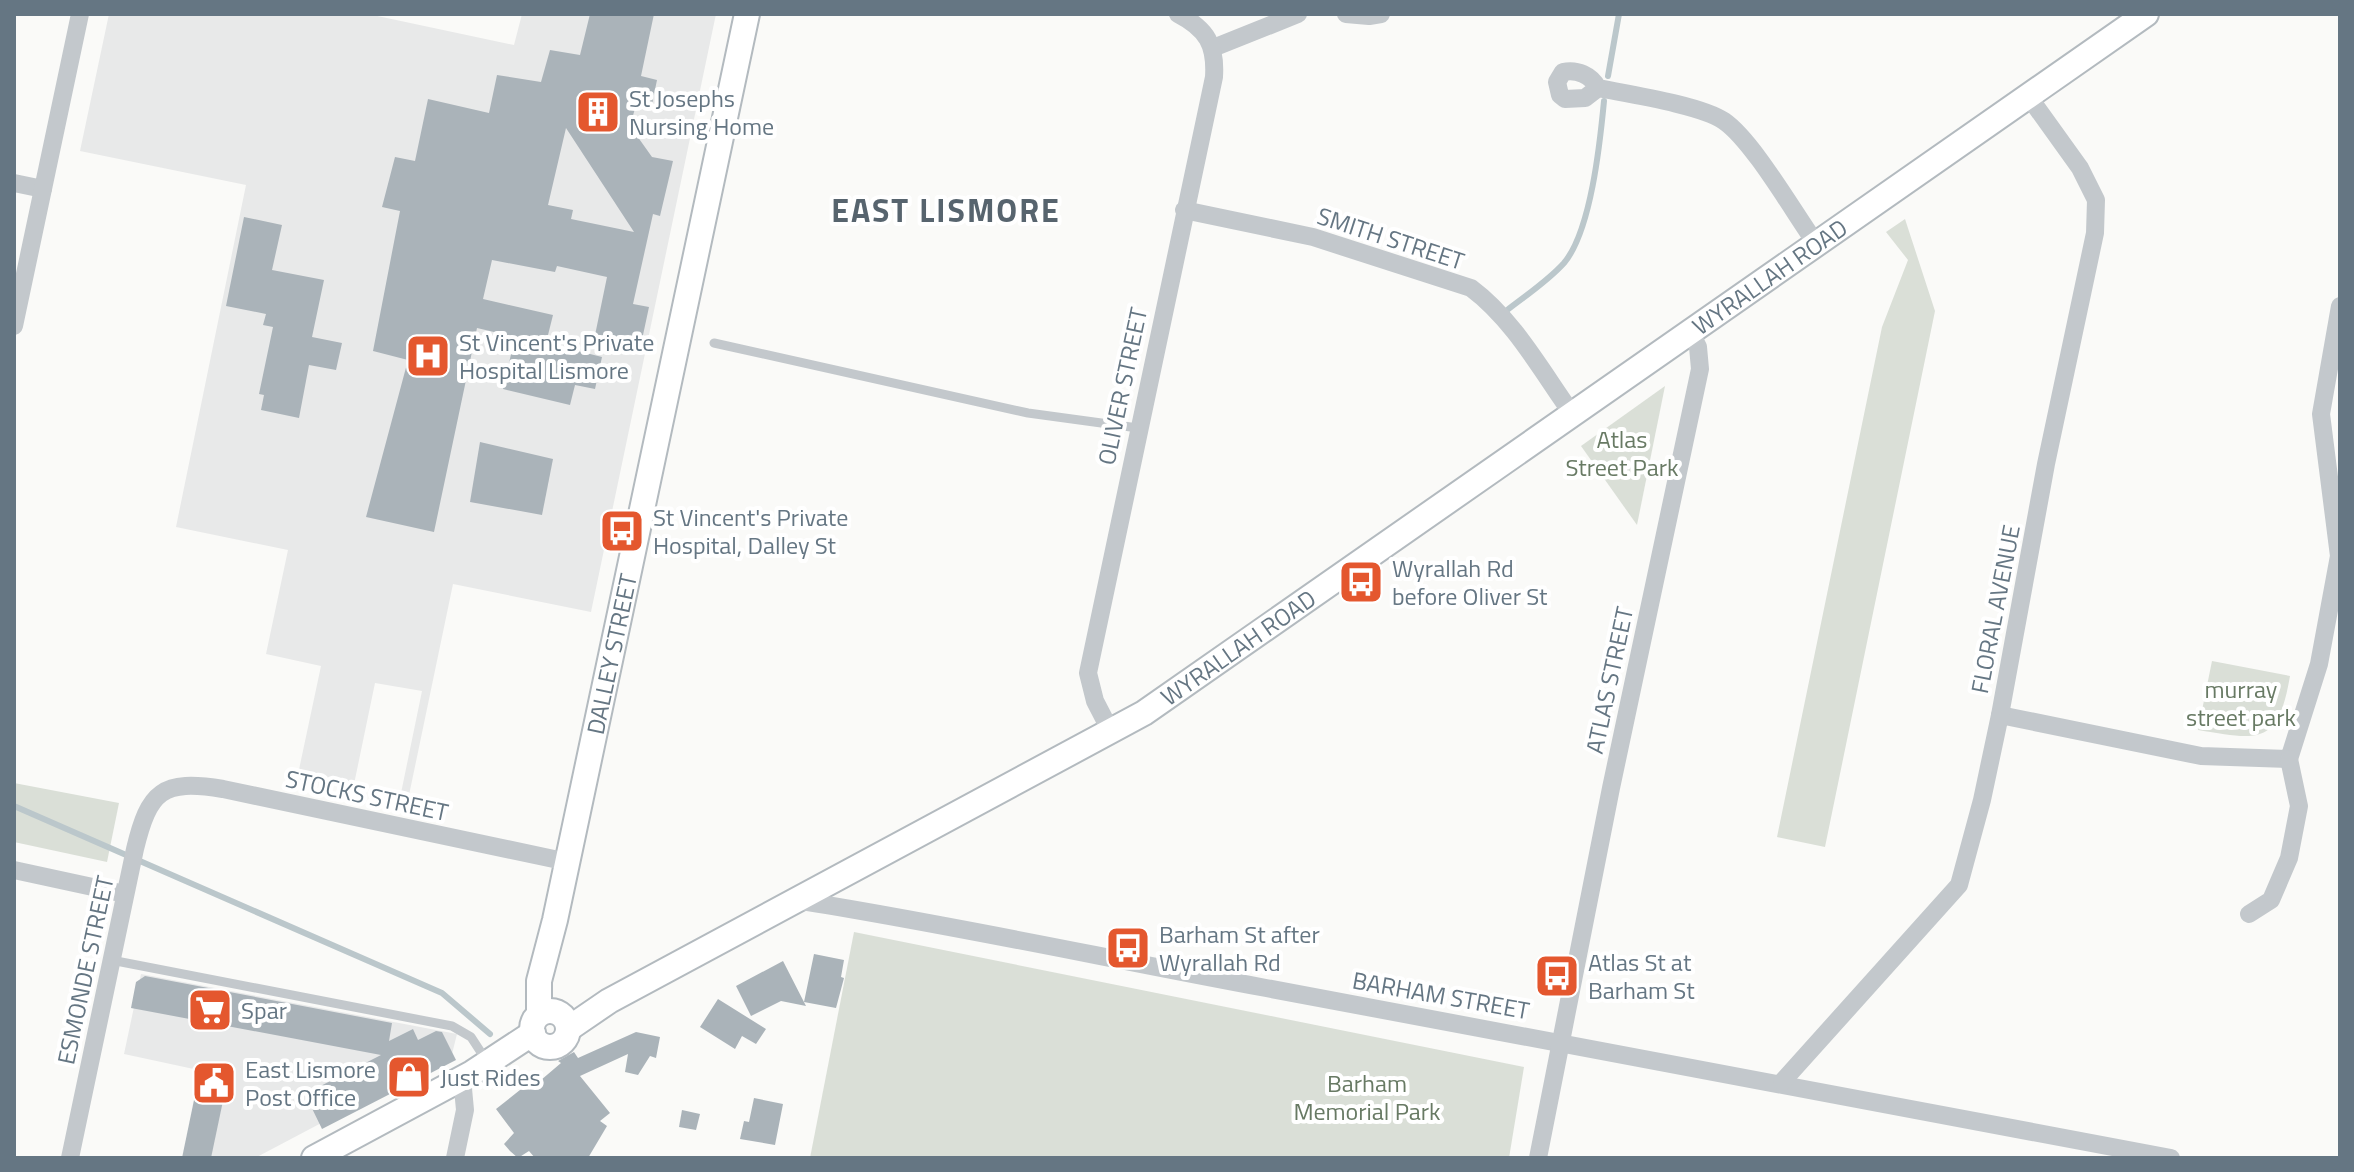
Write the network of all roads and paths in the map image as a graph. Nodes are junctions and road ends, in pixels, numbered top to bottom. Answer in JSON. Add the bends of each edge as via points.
{"nodes":[{"id":1,"x":80,"y":14,"type":"edge"},
{"id":2,"x":747,"y":14,"type":"edge"},
{"id":3,"x":1178,"y":14,"type":"edge"},
{"id":4,"x":1298,"y":14,"type":"edge"},
{"id":5,"x":1346,"y":14,"type":"edge"},
{"id":6,"x":1381,"y":14,"type":"edge"},
{"id":7,"x":2146,"y":14,"type":"edge"},
{"id":8,"x":1213,"y":48,"type":"junction"},
{"id":9,"x":1598,"y":88,"type":"dead end"},
{"id":10,"x":2029,"y":97,"type":"junction"},
{"id":11,"x":14,"y":183,"type":"edge"},
{"id":12,"x":43,"y":189,"type":"junction"},
{"id":13,"x":1184,"y":210,"type":"junction"},
{"id":14,"x":1817,"y":245,"type":"junction"},
{"id":15,"x":2340,"y":306,"type":"edge"},
{"id":16,"x":14,"y":326,"type":"edge"},
{"id":17,"x":1690,"y":331,"type":"junction"},
{"id":18,"x":714,"y":343,"type":"dead end"},
{"id":19,"x":1573,"y":415,"type":"junction"},
{"id":20,"x":1138,"y":428,"type":"junction"},
{"id":21,"x":2000,"y":715,"type":"junction"},
{"id":22,"x":1111,"y":732,"type":"junction"},
{"id":23,"x":2289,"y":759,"type":"junction"},
{"id":24,"x":157,"y":796,"type":"joint"},
{"id":25,"x":568,"y":862,"type":"junction"},
{"id":26,"x":14,"y":870,"type":"edge"},
{"id":27,"x":125,"y":894,"type":"junction"},
{"id":28,"x":796,"y":900,"type":"junction"},
{"id":29,"x":2249,"y":914,"type":"dead end"},
{"id":30,"x":111,"y":960,"type":"junction"},
{"id":31,"x":551,"y":1025,"type":"junction"},
{"id":32,"x":1560,"y":1041,"type":"junction"},
{"id":33,"x":474,"y":1071,"type":"junction"},
{"id":34,"x":1782,"y":1082,"type":"junction"},
{"id":35,"x":70,"y":1158,"type":"edge"},
{"id":36,"x":314,"y":1158,"type":"edge"},
{"id":37,"x":455,"y":1158,"type":"edge"},
{"id":38,"x":1538,"y":1158,"type":"edge"},
{"id":39,"x":2171,"y":1158,"type":"edge"}],
"edges":[{"from":1,"to":12,"type":"street"},
{"from":2,"to":25,"type":"main road","name":"DALLEY STREET"},
{"from":3,"to":8,"type":"street","via":[[1197,26]]},
{"from":4,"to":8,"type":"street"},
{"from":5,"to":6,"type":"street"},
{"from":7,"to":10,"type":"main road","name":"WYRALLAH ROAD"},
{"from":8,"to":13,"type":"street","name":"OLIVER STREET","via":[[1209,104]]},
{"from":9,"to":14,"type":"street","via":[[1724,121]]},
{"from":10,"to":14,"type":"main road","name":"WYRALLAH ROAD"},
{"from":10,"to":21,"type":"street","name":"FLORAL AVENUE","via":[[2096,200],[2095,233]]},
{"from":11,"to":12,"type":"street"},
{"from":12,"to":16,"type":"street"},
{"from":13,"to":19,"type":"street","name":"SMITH STREET","via":[[1313,237],[1471,288],[1507,322]]},
{"from":13,"to":20,"type":"street","name":"OLIVER STREET"},
{"from":14,"to":17,"type":"main road","name":"WYRALLAH ROAD"},
{"from":15,"to":23,"type":"street","via":[[2321,414],[2339,556],[2319,664]]},
{"from":17,"to":19,"type":"main road","name":"WYRALLAH ROAD"},
{"from":17,"to":32,"type":"street","name":"ATLAS STREET","via":[[1700,369]]},
{"from":18,"to":20,"type":"lane","via":[[1028,413]]},
{"from":19,"to":22,"type":"main road","name":"WYRALLAH ROAD"},
{"from":20,"to":22,"type":"street","name":"OLIVER STREET","via":[[1088,673]]},
{"from":21,"to":23,"type":"street","via":[[2201,756]]},
{"from":21,"to":34,"type":"street","name":"FLORAL AVENUE","via":[[1959,885]]},
{"from":22,"to":28,"type":"main road","name":"WYRALLAH ROAD"},
{"from":23,"to":29,"type":"street","via":[[2299,806],[2289,858],[2271,900]]},
{"from":24,"to":25,"type":"street","name":"STOCKS STREET","via":[[181,785],[223,789]]},
{"from":24,"to":27,"type":"street","name":"ESMONDE STREET","via":[[141,823]]},
{"from":25,"to":31,"type":"main road","name":"DALLEY STREET","via":[[539,981]]},
{"from":26,"to":27,"type":"street"},
{"from":27,"to":30,"type":"street","name":"ESMONDE STREET"},
{"from":28,"to":31,"type":"main road","name":"WYRALLAH ROAD","via":[[609,1001]]},
{"from":28,"to":32,"type":"street","name":"BARHAM STREET"},
{"from":30,"to":33,"type":"lane","via":[[452,1026],[471,1037]]},
{"from":30,"to":35,"type":"street","name":"ESMONDE STREET"},
{"from":31,"to":33,"type":"main road","name":"WYRALLAH ROAD","via":[[496,1067]]},
{"from":32,"to":34,"type":"street","name":"BARHAM STREET"},
{"from":32,"to":38,"type":"street","name":"ATLAS STREET"},
{"from":33,"to":36,"type":"main road","name":"WYRALLAH ROAD"},
{"from":33,"to":37,"type":"street"},
{"from":34,"to":39,"type":"street","name":"BARHAM STREET"}]}
